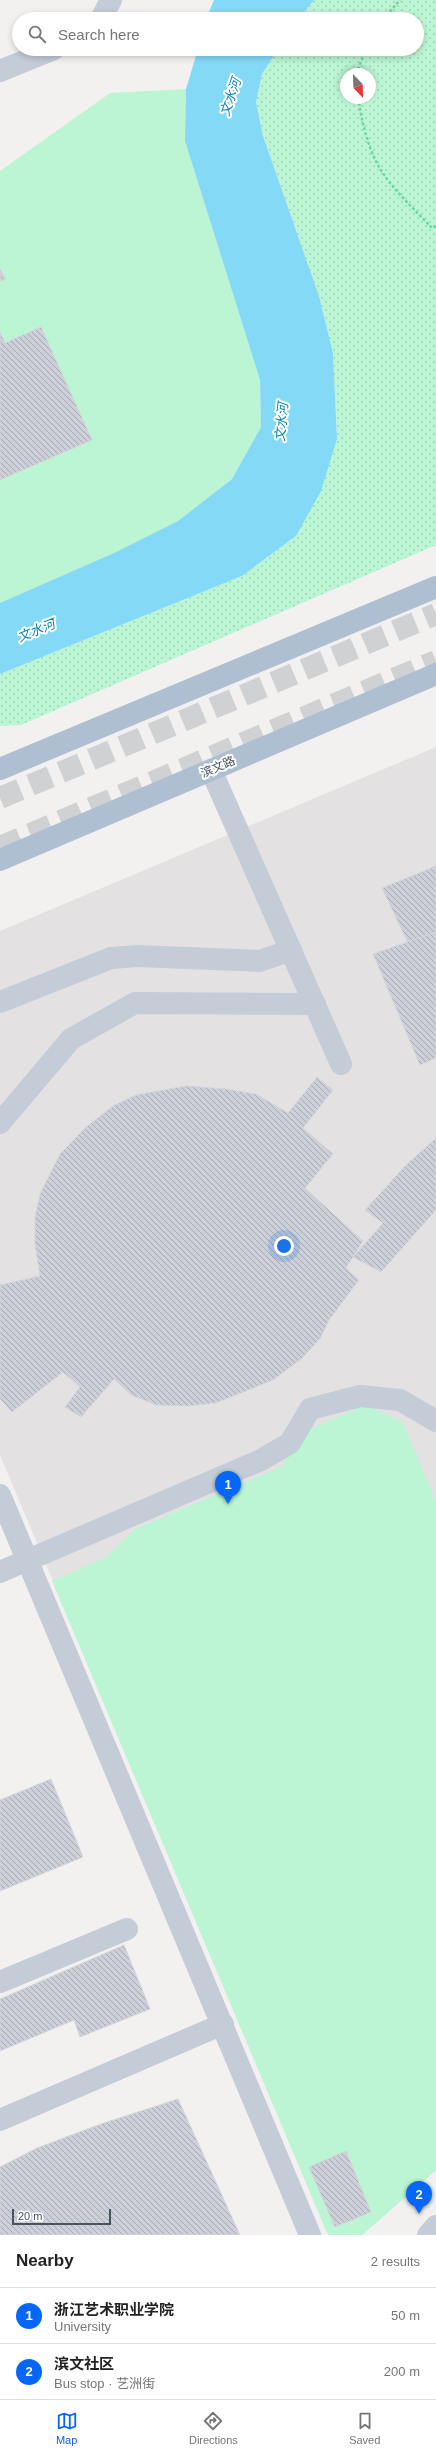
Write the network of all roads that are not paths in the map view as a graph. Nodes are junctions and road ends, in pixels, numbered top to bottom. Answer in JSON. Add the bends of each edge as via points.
{"nodes":[{"id":1,"x":111,"y":0,"type":"edge"},
{"id":2,"x":105,"y":12,"type":"edge"},
{"id":3,"x":37,"y":56,"type":"edge"},
{"id":4,"x":0,"y":71,"type":"edge"},
{"id":5,"x":436,"y":587,"type":"edge"},
{"id":6,"x":436,"y":674,"type":"edge"},
{"id":7,"x":0,"y":769,"type":"edge"},
{"id":8,"x":210,"y":770,"type":"junction"},
{"id":9,"x":0,"y":860,"type":"edge"},
{"id":10,"x":291,"y":950,"type":"junction"},
{"id":11,"x":0,"y":1002,"type":"edge"},
{"id":12,"x":315,"y":1004,"type":"junction"},
{"id":13,"x":341,"y":1064,"type":"dead end"},
{"id":14,"x":0,"y":1123,"type":"edge"},
{"id":15,"x":436,"y":1421,"type":"edge"},
{"id":16,"x":3,"y":1508,"type":"edge"},
{"id":17,"x":28,"y":1560,"type":"junction"},
{"id":18,"x":0,"y":1572,"type":"edge"},
{"id":19,"x":127,"y":1928,"type":"dead end"},
{"id":20,"x":0,"y":1982,"type":"edge"},
{"id":21,"x":223,"y":2024,"type":"junction"},
{"id":22,"x":0,"y":2120,"type":"edge"},
{"id":23,"x":436,"y":2226,"type":"edge"},
{"id":24,"x":310,"y":2235,"type":"edge"},
{"id":25,"x":428,"y":2235,"type":"edge"}],
"edges":[{"from":1,"to":2,"type":"street"},
{"from":3,"to":4,"type":"street"},
{"from":5,"to":7,"type":"main road"},
{"from":6,"to":8,"type":"main road","name":"滨文路"},
{"from":8,"to":9,"type":"main road","name":"滨文路"},
{"from":8,"to":10,"type":"street"},
{"from":10,"to":11,"type":"street","via":[[260,961],[138,956],[111,958]]},
{"from":10,"to":12,"type":"street"},
{"from":12,"to":13,"type":"street"},
{"from":12,"to":14,"type":"street","via":[[135,1002],[71,1039]]},
{"from":15,"to":17,"type":"street","via":[[400,1400],[360,1396],[310,1409],[290,1443],[261,1460]]},
{"from":16,"to":17,"type":"street"},
{"from":17,"to":18,"type":"street"},
{"from":17,"to":21,"type":"street"},
{"from":19,"to":20,"type":"street"},
{"from":21,"to":22,"type":"street"},
{"from":21,"to":24,"type":"street"},
{"from":23,"to":25,"type":"street"}]}
